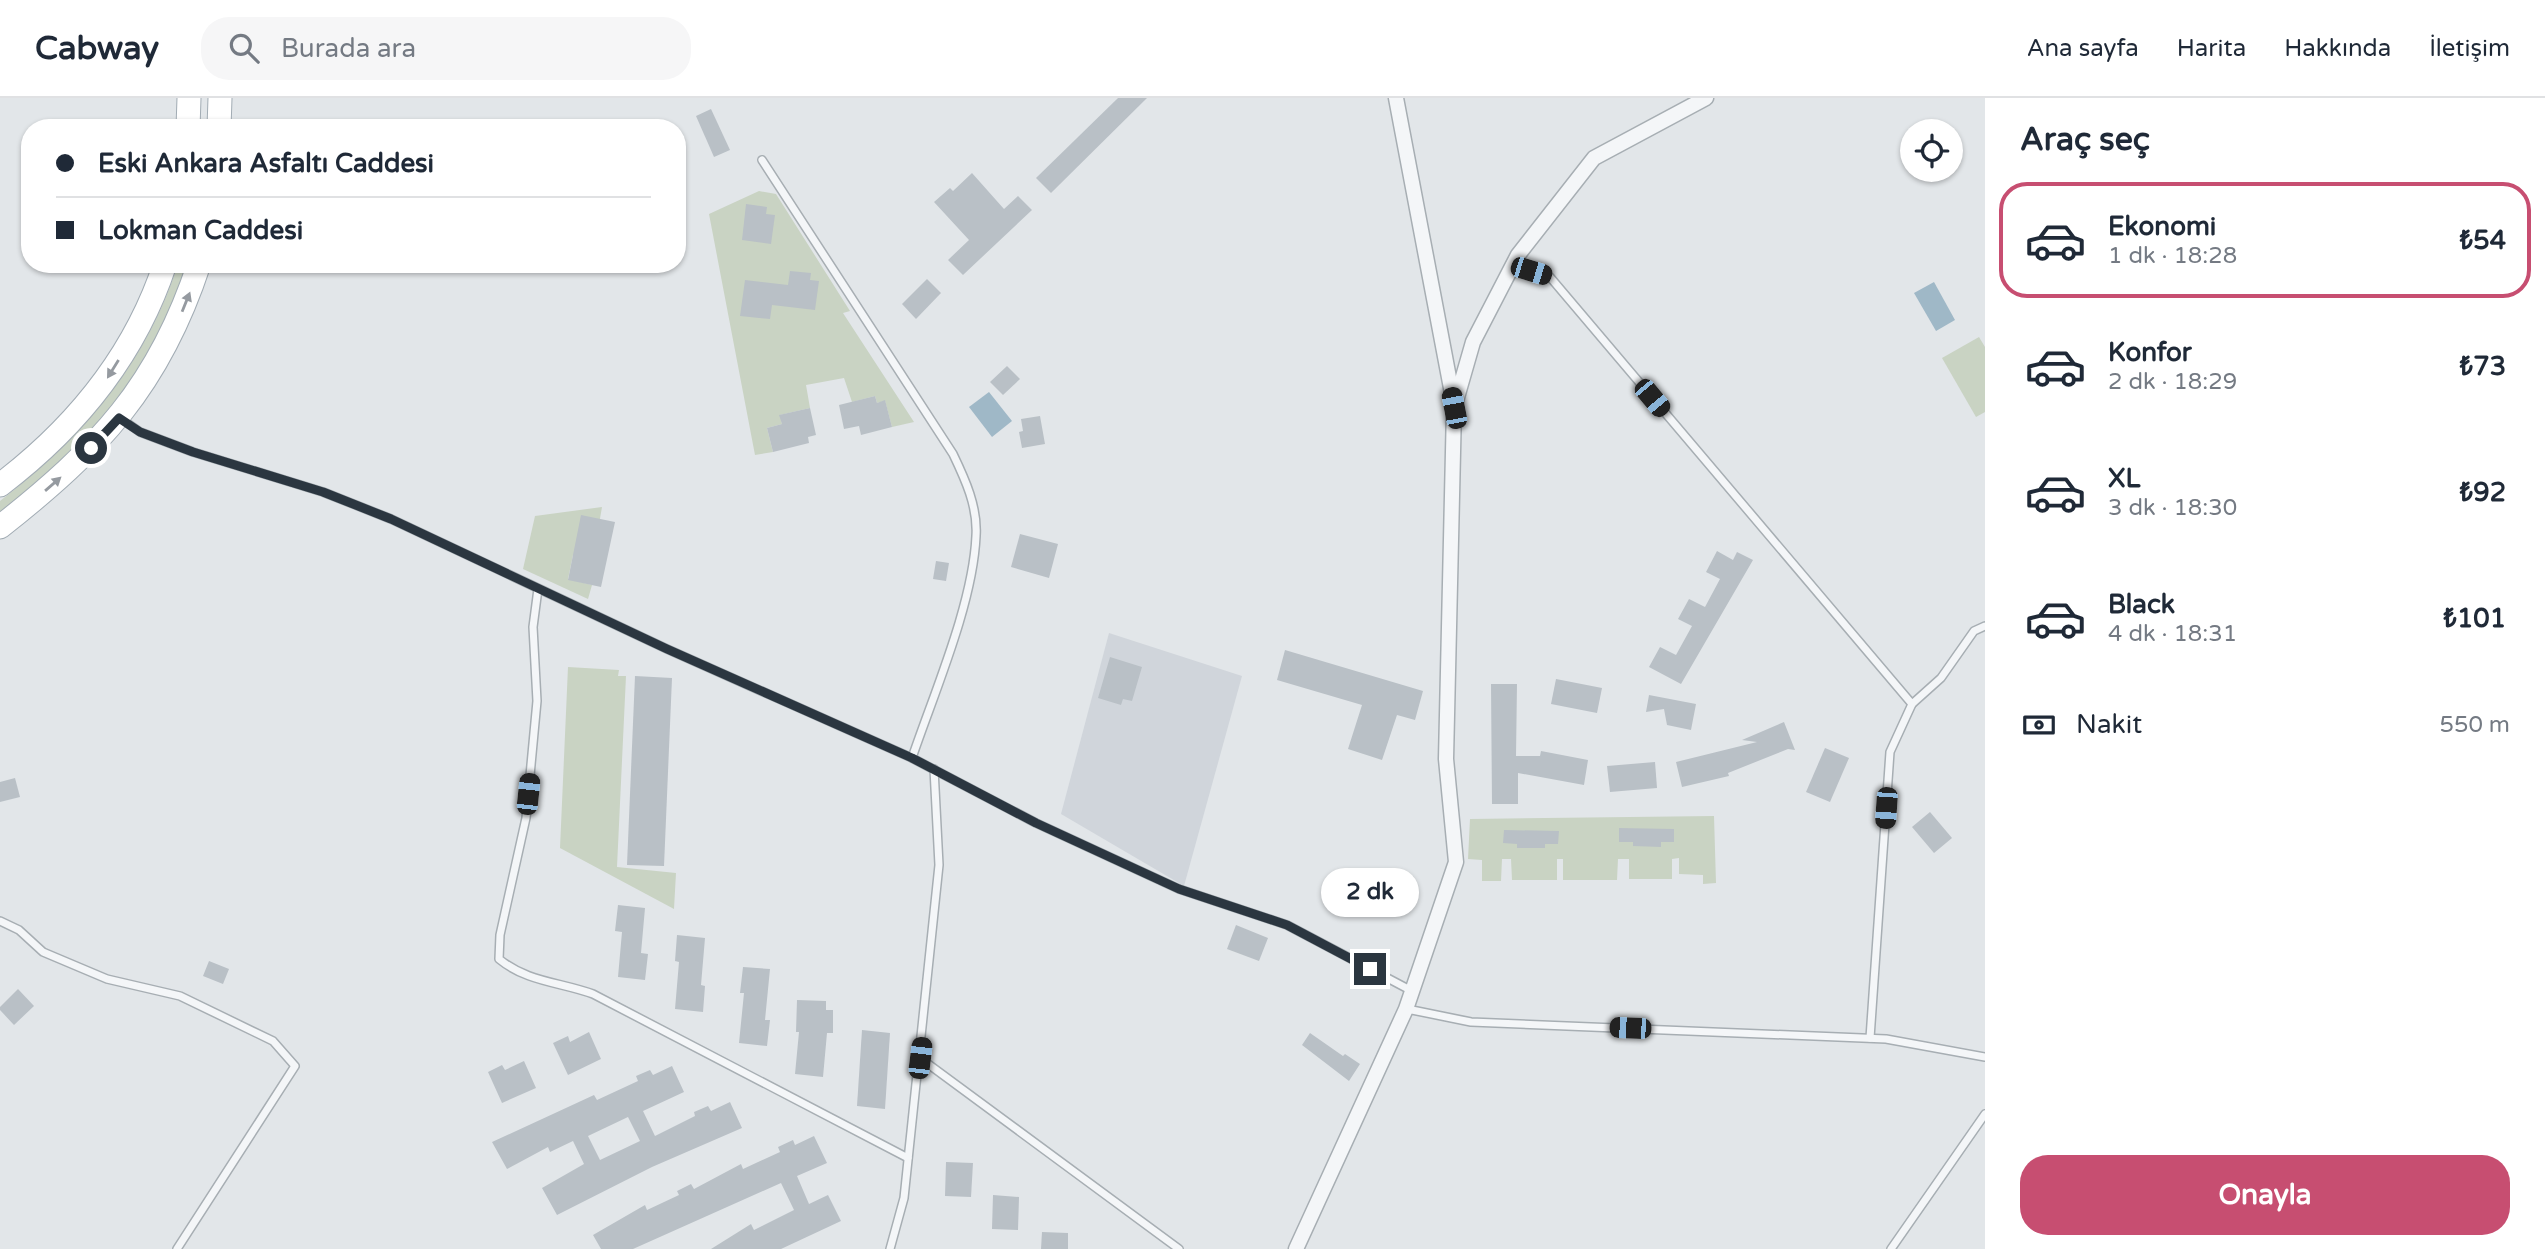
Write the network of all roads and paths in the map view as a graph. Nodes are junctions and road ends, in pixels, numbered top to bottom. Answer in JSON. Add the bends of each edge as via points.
{"nodes":[{"id":1,"x":189,"y":98,"type":"edge"},
{"id":2,"x":220,"y":98,"type":"edge"},
{"id":3,"x":1396,"y":98,"type":"edge"},
{"id":4,"x":1706,"y":98,"type":"edge"},
{"id":5,"x":188,"y":119,"type":"edge"},
{"id":6,"x":219,"y":119,"type":"edge"},
{"id":7,"x":762,"y":160,"type":"dead end"},
{"id":8,"x":1513,"y":265,"type":"junction"},
{"id":9,"x":161,"y":273,"type":"edge"},
{"id":10,"x":196,"y":273,"type":"edge"},
{"id":11,"x":1454,"y":408,"type":"junction"},
{"id":12,"x":119,"y":418,"type":"junction"},
{"id":13,"x":0,"y":485,"type":"edge"},
{"id":14,"x":0,"y":527,"type":"edge"},
{"id":15,"x":538,"y":589,"type":"junction"},
{"id":16,"x":1985,"y":626,"type":"edge"},
{"id":17,"x":1912,"y":704,"type":"junction"},
{"id":18,"x":912,"y":758,"type":"junction"},
{"id":19,"x":934,"y":769,"type":"junction"},
{"id":20,"x":0,"y":920,"type":"edge"},
{"id":21,"x":1412,"y":991,"type":"junction"},
{"id":22,"x":1406,"y":1009,"type":"junction"},
{"id":23,"x":1870,"y":1038,"type":"junction"},
{"id":24,"x":920,"y":1058,"type":"junction"},
{"id":25,"x":1985,"y":1058,"type":"edge"},
{"id":26,"x":1985,"y":1114,"type":"edge"},
{"id":27,"x":908,"y":1158,"type":"junction"},
{"id":28,"x":177,"y":1249,"type":"edge"},
{"id":29,"x":890,"y":1249,"type":"edge"},
{"id":30,"x":1179,"y":1249,"type":"edge"},
{"id":31,"x":1296,"y":1249,"type":"edge"},
{"id":32,"x":1891,"y":1249,"type":"edge"}],
"edges":[{"from":1,"to":5,"type":"main road"},
{"from":2,"to":6,"type":"main road"},
{"from":3,"to":11,"type":"street"},
{"from":4,"to":8,"type":"street","via":[[1594,158]]},
{"from":7,"to":18,"type":"lane","via":[[953,454],[970,490],[977,534],[964,605]]},
{"from":8,"to":11,"type":"street","via":[[1473,342]]},
{"from":8,"to":17,"type":"lane","via":[[1550,277]]},
{"from":9,"to":13,"type":"main road","one_way":true,"via":[[146,311],[108,378],[48,447]]},
{"from":12,"to":10,"type":"main road","one_way":true,"via":[[172,335]]},
{"from":11,"to":21,"type":"street","via":[[1446,759],[1456,862]]},
{"from":14,"to":12,"type":"main road","one_way":true,"via":[[78,462]]},
{"from":12,"to":15,"type":"lane","via":[[140,432],[193,452],[323,492],[391,519]]},
{"from":15,"to":18,"type":"lane"},
{"from":15,"to":27,"type":"lane","via":[[533,628],[537,701],[526,817],[500,935],[499,959],[514,971],[543,982],[593,994]]},
{"from":16,"to":17,"type":"lane","via":[[1974,631],[1941,678]]},
{"from":17,"to":23,"type":"lane","via":[[1890,752]]},
{"from":18,"to":19,"type":"lane"},
{"from":19,"to":21,"type":"lane","via":[[1036,823],[1179,889],[1287,925]]},
{"from":19,"to":24,"type":"lane","via":[[939,865]]},
{"from":20,"to":28,"type":"lane","via":[[43,952],[107,979],[180,996],[273,1041],[295,1066]]},
{"from":21,"to":22,"type":"street"},
{"from":22,"to":23,"type":"lane","via":[[1471,1022]]},
{"from":22,"to":31,"type":"street"},
{"from":23,"to":25,"type":"lane"},
{"from":24,"to":27,"type":"lane"},
{"from":24,"to":30,"type":"lane"},
{"from":26,"to":32,"type":"lane"},
{"from":27,"to":29,"type":"lane","via":[[904,1198]]}]}
